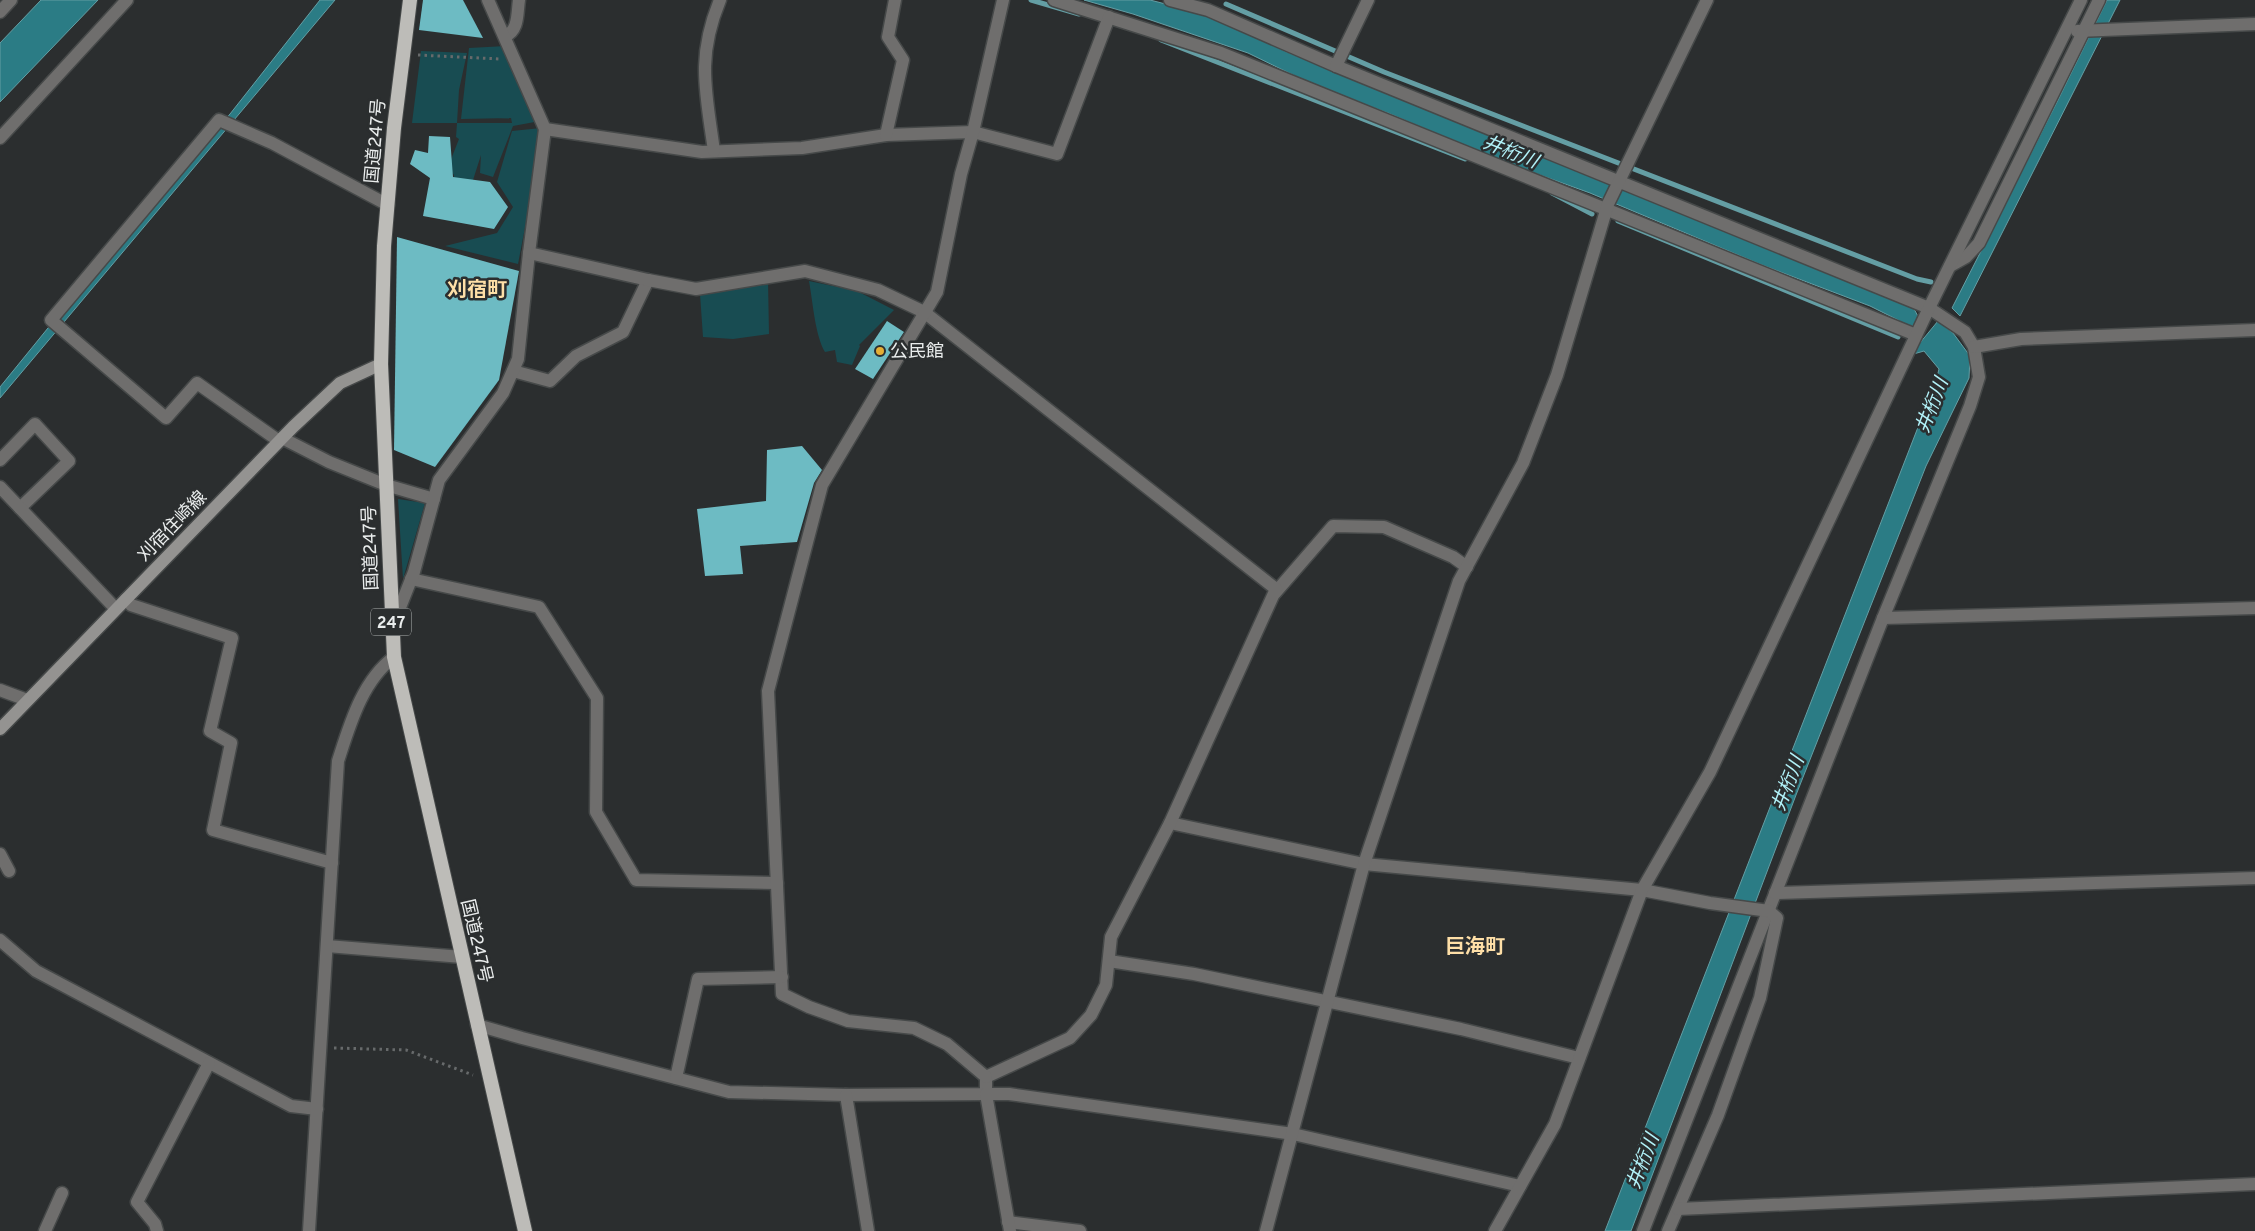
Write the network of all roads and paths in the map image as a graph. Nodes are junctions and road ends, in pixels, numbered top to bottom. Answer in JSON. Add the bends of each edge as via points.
{"nodes":[{"id":1,"x":11,"y":0,"type":"edge"},
{"id":2,"x":127,"y":0,"type":"edge"},
{"id":3,"x":410,"y":0,"type":"edge"},
{"id":4,"x":488,"y":0,"type":"edge"},
{"id":5,"x":519,"y":0,"type":"edge"},
{"id":6,"x":720,"y":0,"type":"edge"},
{"id":7,"x":896,"y":0,"type":"edge"},
{"id":8,"x":1003,"y":0,"type":"edge"},
{"id":9,"x":1054,"y":0,"type":"edge"},
{"id":10,"x":1170,"y":0,"type":"edge"},
{"id":11,"x":1368,"y":0,"type":"edge"},
{"id":12,"x":1707,"y":0,"type":"edge"},
{"id":13,"x":2081,"y":0,"type":"edge"},
{"id":14,"x":2099,"y":0,"type":"edge"},
{"id":15,"x":0,"y":12,"type":"edge"},
{"id":16,"x":1109,"y":18,"type":"junction"},
{"id":17,"x":2255,"y":24,"type":"edge"},
{"id":18,"x":2087,"y":31,"type":"junction"},
{"id":19,"x":2065,"y":32,"type":"junction"},
{"id":20,"x":505,"y":36,"type":"junction"},
{"id":21,"x":403,"y":55,"type":"junction"},
{"id":22,"x":516,"y":59,"type":"junction"},
{"id":23,"x":1336,"y":66,"type":"junction"},
{"id":24,"x":545,"y":128,"type":"junction"},
{"id":25,"x":973,"y":132,"type":"junction"},
{"id":26,"x":886,"y":135,"type":"junction"},
{"id":27,"x":0,"y":138,"type":"edge"},
{"id":28,"x":714,"y":151,"type":"junction"},
{"id":29,"x":1620,"y":181,"type":"junction"},
{"id":30,"x":388,"y":204,"type":"junction"},
{"id":31,"x":1607,"y":207,"type":"junction"},
{"id":32,"x":529,"y":253,"type":"junction"},
{"id":33,"x":1950,"y":266,"type":"junction"},
{"id":34,"x":648,"y":280,"type":"junction"},
{"id":35,"x":1929,"y":308,"type":"junction"},
{"id":36,"x":924,"y":312,"type":"junction"},
{"id":37,"x":2255,"y":330,"type":"edge"},
{"id":38,"x":1916,"y":335,"type":"junction"},
{"id":39,"x":1974,"y":347,"type":"junction"},
{"id":40,"x":381,"y":364,"type":"junction"},
{"id":41,"x":513,"y":371,"type":"junction"},
{"id":42,"x":281,"y":440,"type":"junction"},
{"id":43,"x":0,"y":460,"type":"edge"},
{"id":44,"x":386,"y":485,"type":"junction"},
{"id":45,"x":0,"y":487,"type":"edge"},
{"id":46,"x":434,"y":498,"type":"junction"},
{"id":47,"x":20,"y":508,"type":"junction"},
{"id":48,"x":1467,"y":568,"type":"junction"},
{"id":49,"x":411,"y":579,"type":"junction"},
{"id":50,"x":1274,"y":594,"type":"junction"},
{"id":51,"x":126,"y":599,"type":"junction"},
{"id":52,"x":2255,"y":608,"type":"edge"},
{"id":53,"x":116,"y":609,"type":"junction"},
{"id":54,"x":1883,"y":618,"type":"junction"},
{"id":55,"x":392,"y":627,"type":"junction"},
{"id":56,"x":394,"y":657,"type":"junction"},
{"id":57,"x":0,"y":690,"type":"edge"},
{"id":58,"x":27,"y":700,"type":"junction"},
{"id":59,"x":0,"y":729,"type":"edge"},
{"id":60,"x":1170,"y":823,"type":"junction"},
{"id":61,"x":0,"y":854,"type":"edge"},
{"id":62,"x":332,"y":863,"type":"junction"},
{"id":63,"x":1364,"y":864,"type":"junction"},
{"id":64,"x":9,"y":870,"type":"dead end"},
{"id":65,"x":2255,"y":878,"type":"edge"},
{"id":66,"x":777,"y":883,"type":"junction"},
{"id":67,"x":1642,"y":890,"type":"junction"},
{"id":68,"x":1775,"y":893,"type":"junction"},
{"id":69,"x":1762,"y":910,"type":"junction"},
{"id":70,"x":0,"y":940,"type":"edge"},
{"id":71,"x":327,"y":946,"type":"junction"},
{"id":72,"x":462,"y":957,"type":"junction"},
{"id":73,"x":1109,"y":960,"type":"junction"},
{"id":74,"x":782,"y":977,"type":"junction"},
{"id":75,"x":1328,"y":1003,"type":"junction"},
{"id":76,"x":477,"y":1024,"type":"junction"},
{"id":77,"x":321,"y":1048,"type":"junction"},
{"id":78,"x":1579,"y":1058,"type":"junction"},
{"id":79,"x":209,"y":1062,"type":"junction"},
{"id":80,"x":986,"y":1077,"type":"junction"},
{"id":81,"x":676,"y":1078,"type":"junction"},
{"id":82,"x":490,"y":1081,"type":"junction"},
{"id":83,"x":986,"y":1094,"type":"junction"},
{"id":84,"x":846,"y":1095,"type":"junction"},
{"id":85,"x":317,"y":1109,"type":"junction"},
{"id":86,"x":1293,"y":1134,"type":"junction"},
{"id":87,"x":2255,"y":1184,"type":"edge"},
{"id":88,"x":1520,"y":1186,"type":"junction"},
{"id":89,"x":62,"y":1193,"type":"dead end"},
{"id":90,"x":1678,"y":1209,"type":"junction"},
{"id":91,"x":1009,"y":1226,"type":"edge"},
{"id":92,"x":45,"y":1231,"type":"edge"},
{"id":93,"x":157,"y":1231,"type":"edge"},
{"id":94,"x":310,"y":1231,"type":"edge"},
{"id":95,"x":525,"y":1231,"type":"edge"},
{"id":96,"x":868,"y":1231,"type":"edge"},
{"id":97,"x":1080,"y":1231,"type":"edge"},
{"id":98,"x":1266,"y":1231,"type":"edge"},
{"id":99,"x":1495,"y":1231,"type":"edge"},
{"id":100,"x":1643,"y":1231,"type":"edge"},
{"id":101,"x":1668,"y":1231,"type":"edge"}],
"edges":[{"from":1,"to":15,"type":"street"},
{"from":2,"to":27,"type":"street"},
{"from":3,"to":21,"type":"highway","name":"国道247号","number":"247"},
{"from":4,"to":20,"type":"street"},
{"from":5,"to":20,"type":"street","via":[[515,27]]},
{"from":6,"to":28,"type":"street","via":[[708,34],[704,58]]},
{"from":7,"to":26,"type":"street","via":[[888,37],[903,60]]},
{"from":8,"to":25,"type":"street"},
{"from":9,"to":16,"type":"street"},
{"from":10,"to":23,"type":"street","via":[[1208,10]]},
{"from":11,"to":23,"type":"street"},
{"from":12,"to":29,"type":"street"},
{"from":13,"to":19,"type":"street"},
{"from":14,"to":18,"type":"street"},
{"from":16,"to":25,"type":"street","via":[[1057,154]]},
{"from":16,"to":31,"type":"street","via":[[1221,53]]},
{"from":17,"to":18,"type":"street"},
{"from":18,"to":19,"type":"street"},
{"from":18,"to":33,"type":"street","via":[[1979,243],[1966,257]]},
{"from":19,"to":33,"type":"street"},
{"from":20,"to":22,"type":"street"},
{"from":21,"to":22,"type":"path"},
{"from":21,"to":30,"type":"highway","name":"国道247号","number":"247"},
{"from":22,"to":24,"type":"street"},
{"from":23,"to":29,"type":"street"},
{"from":24,"to":28,"type":"street","via":[[702,152]]},
{"from":24,"to":32,"type":"street"},
{"from":25,"to":26,"type":"street"},
{"from":25,"to":36,"type":"street","via":[[961,174],[938,292]]},
{"from":26,"to":28,"type":"street","via":[[802,148]]},
{"from":29,"to":31,"type":"street"},
{"from":29,"to":35,"type":"street"},
{"from":30,"to":40,"type":"highway","name":"国道247号","number":"247"},
{"from":30,"to":42,"type":"street","via":[[272,143],[219,120],[51,320],[166,418],[197,383]]},
{"from":31,"to":38,"type":"street"},
{"from":31,"to":48,"type":"street","via":[[1557,375],[1524,463]]},
{"from":32,"to":34,"type":"street"},
{"from":32,"to":41,"type":"street","via":[[518,359]]},
{"from":33,"to":35,"type":"street"},
{"from":34,"to":36,"type":"street","via":[[696,289],[805,271],[878,290]]},
{"from":34,"to":41,"type":"street","via":[[624,332],[576,356],[550,381]]},
{"from":35,"to":38,"type":"street"},
{"from":35,"to":39,"type":"street","via":[[1965,332]]},
{"from":36,"to":50,"type":"street","via":[[1276,589]]},
{"from":36,"to":66,"type":"street","via":[[822,485],[768,691]]},
{"from":37,"to":39,"type":"street","via":[[2021,339]]},
{"from":38,"to":67,"type":"street","via":[[1710,772]]},
{"from":39,"to":54,"type":"street","via":[[1979,377],[1970,406]]},
{"from":40,"to":42,"type":"main road","name":"刈宿住崎線","via":[[340,383]]},
{"from":40,"to":44,"type":"highway","name":"国道247号","number":"247"},
{"from":41,"to":46,"type":"street","via":[[504,393],[439,480]]},
{"from":42,"to":44,"type":"street"},
{"from":42,"to":51,"type":"main road","name":"刈宿住崎線"},
{"from":43,"to":47,"type":"street","via":[[35,424],[69,461]]},
{"from":44,"to":46,"type":"street"},
{"from":44,"to":55,"type":"highway","name":"国道247号","number":"247"},
{"from":45,"to":47,"type":"street"},
{"from":46,"to":49,"type":"street"},
{"from":47,"to":53,"type":"street"},
{"from":48,"to":50,"type":"street","via":[[1453,557],[1384,527],[1333,526]]},
{"from":48,"to":63,"type":"street","via":[[1459,581]]},
{"from":49,"to":55,"type":"street"},
{"from":49,"to":66,"type":"street","via":[[539,607],[597,698],[596,812],[636,880]]},
{"from":50,"to":60,"type":"street"},
{"from":51,"to":53,"type":"main road","name":"刈宿住崎線"},
{"from":51,"to":62,"type":"street","via":[[131,605],[232,638],[210,731],[231,743],[213,830]]},
{"from":52,"to":54,"type":"street"},
{"from":53,"to":58,"type":"main road","name":"刈宿住崎線"},
{"from":54,"to":68,"type":"street"},
{"from":55,"to":56,"type":"highway","name":"国道247号","number":"247"},
{"from":56,"to":62,"type":"street","via":[[379,668],[354,712],[338,761]]},
{"from":56,"to":72,"type":"highway","name":"国道247号","number":"247"},
{"from":57,"to":58,"type":"street"},
{"from":58,"to":59,"type":"main road","name":"刈宿住崎線"},
{"from":60,"to":63,"type":"street"},
{"from":60,"to":73,"type":"street","via":[[1111,937]]},
{"from":61,"to":64,"type":"street"},
{"from":62,"to":71,"type":"street"},
{"from":63,"to":67,"type":"street"},
{"from":63,"to":75,"type":"street"},
{"from":65,"to":68,"type":"street"},
{"from":66,"to":74,"type":"street"},
{"from":67,"to":69,"type":"street"},
{"from":67,"to":78,"type":"street"},
{"from":68,"to":69,"type":"street"},
{"from":69,"to":90,"type":"street","via":[[1777,918],[1760,998],[1718,1115]]},
{"from":69,"to":100,"type":"street"},
{"from":70,"to":79,"type":"street","via":[[36,971]]},
{"from":71,"to":72,"type":"street"},
{"from":71,"to":77,"type":"street"},
{"from":72,"to":76,"type":"highway","name":"国道247号","number":"247"},
{"from":73,"to":75,"type":"street","via":[[1194,974]]},
{"from":73,"to":80,"type":"street","via":[[1106,984],[1091,1015],[1070,1038]]},
{"from":74,"to":80,"type":"street","via":[[782,994],[848,1021],[914,1028],[947,1044]]},
{"from":74,"to":81,"type":"street","via":[[698,979]]},
{"from":75,"to":78,"type":"street","via":[[1461,1029]]},
{"from":75,"to":86,"type":"street"},
{"from":76,"to":81,"type":"street"},
{"from":76,"to":82,"type":"highway","name":"国道247号","number":"247"},
{"from":77,"to":82,"type":"path","via":[[406,1050]]},
{"from":77,"to":85,"type":"street"},
{"from":78,"to":88,"type":"street","via":[[1555,1124]]},
{"from":79,"to":85,"type":"street","via":[[291,1106]]},
{"from":79,"to":93,"type":"street","via":[[137,1202]]},
{"from":80,"to":83,"type":"street"},
{"from":81,"to":84,"type":"street","via":[[730,1092]]},
{"from":82,"to":95,"type":"highway","name":"国道247号","number":"247"},
{"from":83,"to":84,"type":"street"},
{"from":83,"to":86,"type":"street","via":[[1008,1094]]},
{"from":83,"to":91,"type":"street"},
{"from":84,"to":96,"type":"street"},
{"from":85,"to":94,"type":"street"},
{"from":86,"to":88,"type":"street"},
{"from":86,"to":98,"type":"street"},
{"from":87,"to":90,"type":"street"},
{"from":88,"to":99,"type":"street"},
{"from":89,"to":92,"type":"street"},
{"from":90,"to":101,"type":"street"},
{"from":91,"to":97,"type":"street"}]}
